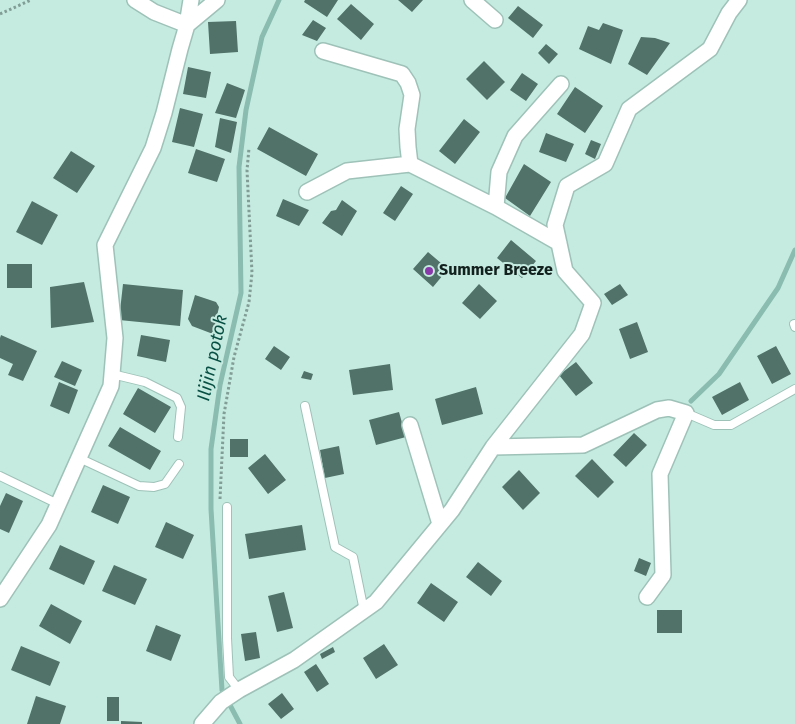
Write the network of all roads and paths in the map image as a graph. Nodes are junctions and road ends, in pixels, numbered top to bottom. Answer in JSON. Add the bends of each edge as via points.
{"nodes":[{"id":1,"x":31,"y":0,"type":"edge"},
{"id":2,"x":135,"y":0,"type":"edge"},
{"id":3,"x":191,"y":0,"type":"edge"},
{"id":4,"x":217,"y":0,"type":"edge"},
{"id":5,"x":472,"y":0,"type":"edge"},
{"id":6,"x":739,"y":0,"type":"edge"},
{"id":7,"x":0,"y":14,"type":"edge"},
{"id":8,"x":495,"y":20,"type":"dead end"},
{"id":9,"x":187,"y":25,"type":"junction"},
{"id":10,"x":323,"y":51,"type":"dead end"},
{"id":11,"x":561,"y":84,"type":"dead end"},
{"id":12,"x":249,"y":148,"type":"dead end"},
{"id":13,"x":410,"y":164,"type":"junction"},
{"id":14,"x":307,"y":192,"type":"dead end"},
{"id":15,"x":496,"y":207,"type":"junction"},
{"id":16,"x":559,"y":243,"type":"junction"},
{"id":17,"x":112,"y":374,"type":"junction"},
{"id":18,"x":795,"y":389,"type":"edge"},
{"id":19,"x":305,"y":406,"type":"dead end"},
{"id":20,"x":686,"y":413,"type":"junction"},
{"id":21,"x":410,"y":425,"type":"dead end"},
{"id":22,"x":178,"y":437,"type":"dead end"},
{"id":23,"x":493,"y":447,"type":"junction"},
{"id":24,"x":79,"y":458,"type":"junction"},
{"id":25,"x":179,"y":464,"type":"dead end"},
{"id":26,"x":0,"y":476,"type":"edge"},
{"id":27,"x":58,"y":504,"type":"junction"},
{"id":28,"x":227,"y":507,"type":"joint"},
{"id":29,"x":440,"y":524,"type":"junction"},
{"id":30,"x":646,"y":597,"type":"dead end"},
{"id":31,"x":0,"y":599,"type":"edge"},
{"id":32,"x":364,"y":610,"type":"junction"},
{"id":33,"x":239,"y":690,"type":"junction"},
{"id":34,"x":202,"y":724,"type":"edge"}],
"edges":[{"from":1,"to":7,"type":"path"},
{"from":2,"to":9,"type":"street","via":[[154,12]]},
{"from":3,"to":9,"type":"street"},
{"from":4,"to":9,"type":"street"},
{"from":5,"to":8,"type":"street"},
{"from":6,"to":16,"type":"street","via":[[710,49],[629,109],[605,164],[567,186],[555,225]]},
{"from":9,"to":17,"type":"street","via":[[153,148],[105,244],[115,338]]},
{"from":10,"to":13,"type":"street","via":[[402,74],[412,95],[407,129]]},
{"from":11,"to":15,"type":"street","via":[[515,136],[499,172]]},
{"from":12,"to":28,"type":"path","via":[[246,170],[252,274],[249,302],[234,357],[224,414],[220,498]]},
{"from":13,"to":14,"type":"street","via":[[347,171]]},
{"from":13,"to":15,"type":"street"},
{"from":15,"to":16,"type":"street"},
{"from":16,"to":23,"type":"street","via":[[566,270],[593,303],[582,334]]},
{"from":17,"to":22,"type":"lane","via":[[145,382],[177,398],[181,407]]},
{"from":17,"to":24,"type":"street","via":[[111,386]]},
{"from":18,"to":20,"type":"lane","via":[[731,425],[714,426]]},
{"from":19,"to":32,"type":"lane","via":[[336,548],[353,557]]},
{"from":20,"to":23,"type":"street","via":[[669,408],[657,410],[583,445]]},
{"from":20,"to":30,"type":"street","via":[[660,474],[663,575]]},
{"from":21,"to":29,"type":"street"},
{"from":23,"to":29,"type":"street"},
{"from":24,"to":25,"type":"lane","via":[[139,486],[154,488],[166,484]]},
{"from":24,"to":27,"type":"street"},
{"from":26,"to":27,"type":"lane"},
{"from":27,"to":31,"type":"street","via":[[49,525]]},
{"from":28,"to":33,"type":"lane","via":[[229,677]]},
{"from":29,"to":32,"type":"street","via":[[376,602]]},
{"from":32,"to":33,"type":"street","via":[[294,660]]},
{"from":33,"to":34,"type":"street","via":[[221,702]]}]}
